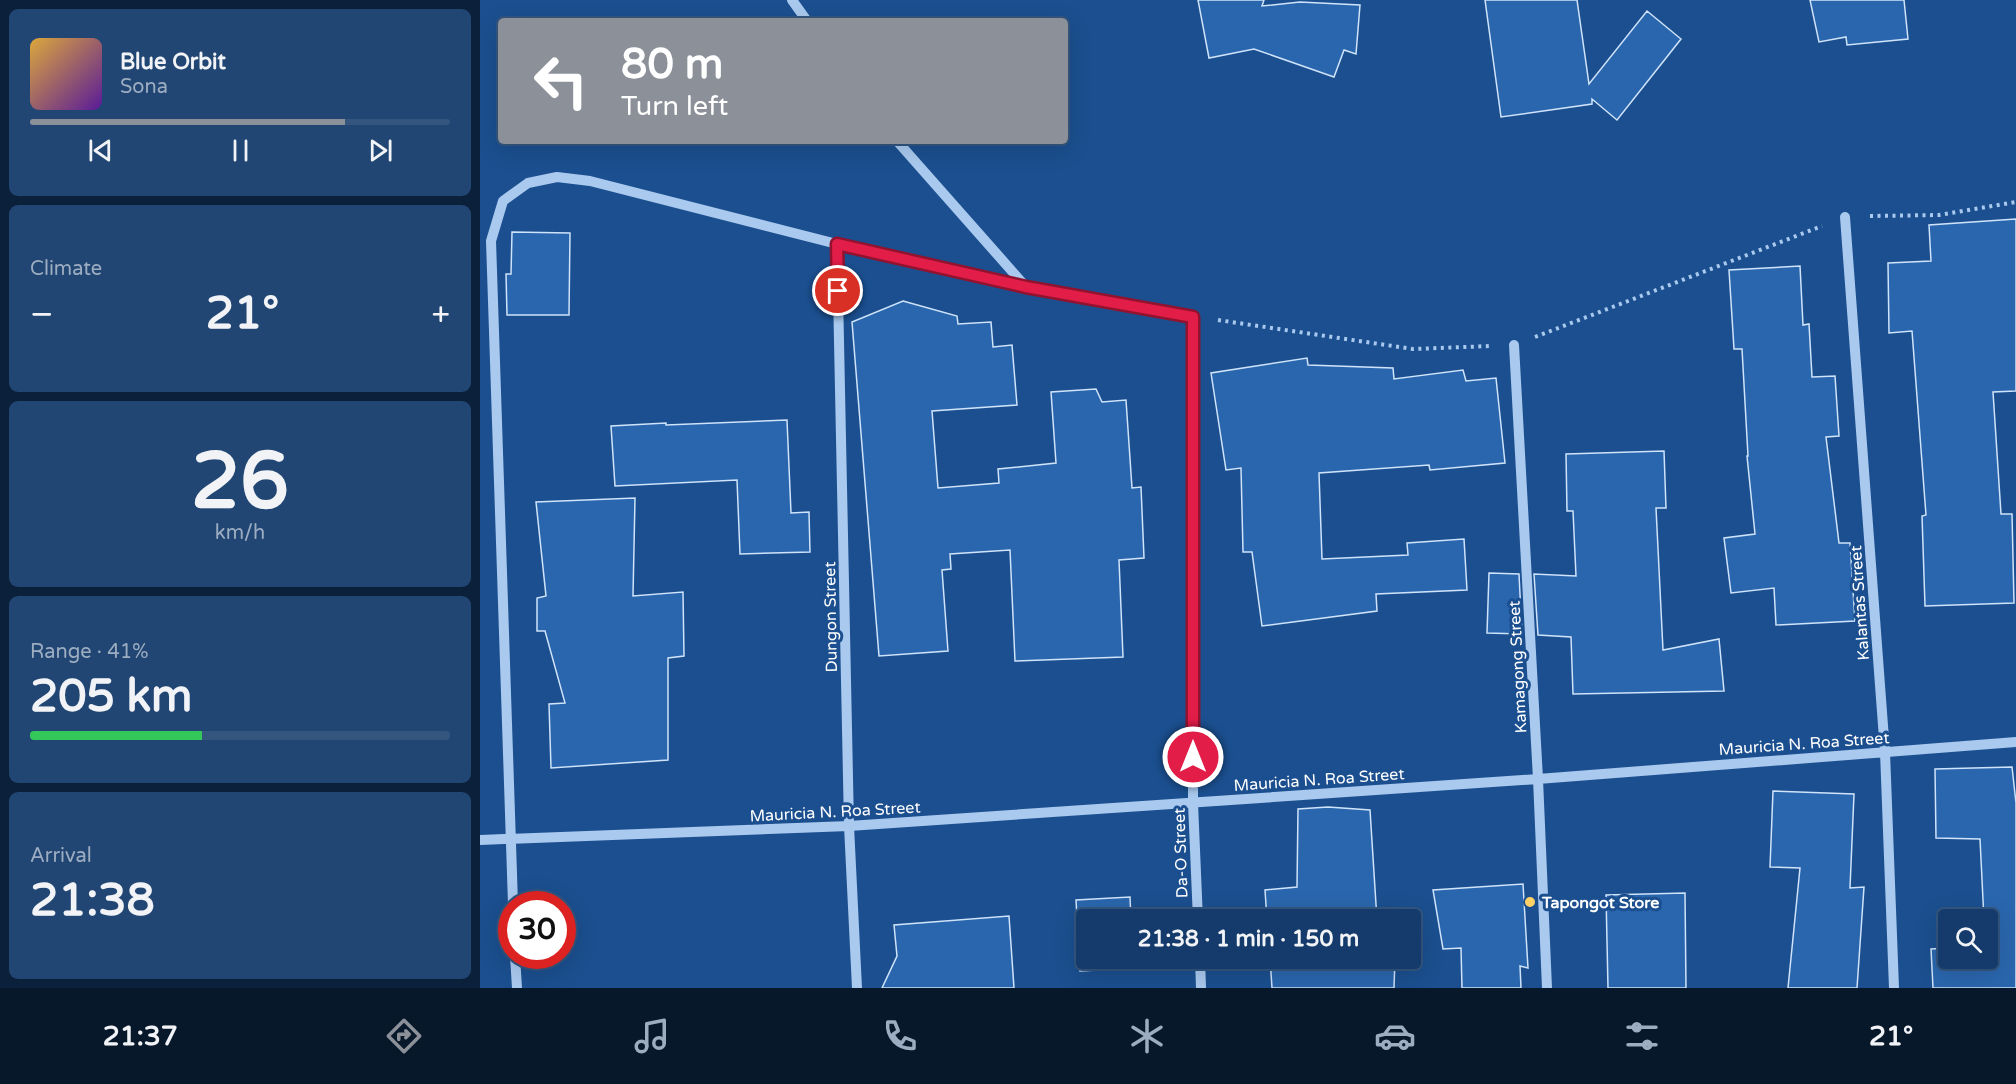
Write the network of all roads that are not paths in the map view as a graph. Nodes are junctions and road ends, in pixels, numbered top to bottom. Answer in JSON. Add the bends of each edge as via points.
{"nodes":[{"id":1,"x":792,"y":0,"type":"edge"},
{"id":2,"x":805,"y":18,"type":"edge"},
{"id":3,"x":900,"y":144,"type":"edge"},
{"id":4,"x":1845,"y":217,"type":"road end"},
{"id":5,"x":837,"y":244,"type":"junction"},
{"id":6,"x":1026,"y":287,"type":"junction"},
{"id":7,"x":1514,"y":345,"type":"road end"},
{"id":8,"x":2016,"y":742,"type":"edge"},
{"id":9,"x":1886,"y":752,"type":"junction"},
{"id":10,"x":1538,"y":779,"type":"junction"},
{"id":11,"x":1193,"y":803,"type":"junction"},
{"id":12,"x":849,"y":826,"type":"junction"},
{"id":13,"x":510,"y":839,"type":"junction"},
{"id":14,"x":480,"y":840,"type":"edge"},
{"id":15,"x":512,"y":891,"type":"edge"},
{"id":16,"x":1198,"y":909,"type":"edge"},
{"id":17,"x":515,"y":969,"type":"edge"},
{"id":18,"x":1200,"y":969,"type":"edge"},
{"id":19,"x":516,"y":988,"type":"edge"},
{"id":20,"x":857,"y":988,"type":"edge"},
{"id":21,"x":1201,"y":988,"type":"edge"},
{"id":22,"x":1547,"y":988,"type":"edge"},
{"id":23,"x":1894,"y":988,"type":"edge"}],
"edges":[{"from":1,"to":2,"type":"street"},
{"from":3,"to":6,"type":"street"},
{"from":4,"to":9,"type":"street","name":"Kalantas Street"},
{"from":5,"to":6,"type":"street"},
{"from":5,"to":12,"type":"street","name":"Dungon Street"},
{"from":5,"to":13,"type":"street","via":[[590,181],[557,177],[528,183],[503,201],[491,241]]},
{"from":6,"to":11,"type":"street","name":"Da-O Street","via":[[1193,317]]},
{"from":7,"to":10,"type":"street","name":"Kamagong Street"},
{"from":8,"to":9,"type":"street","name":"Mauricia N. Roa Street"},
{"from":9,"to":10,"type":"street","name":"Mauricia N. Roa Street"},
{"from":9,"to":23,"type":"street","name":"Kalantas Street"},
{"from":10,"to":11,"type":"street","name":"Mauricia N. Roa Street"},
{"from":10,"to":22,"type":"street","name":"Kamagong Street"},
{"from":11,"to":12,"type":"street","name":"Mauricia N. Roa Street"},
{"from":11,"to":16,"type":"street","name":"Da-O Street"},
{"from":12,"to":13,"type":"street","name":"Mauricia N. Roa Street"},
{"from":12,"to":20,"type":"street","name":"Dungon Street"},
{"from":13,"to":14,"type":"street","name":"Mauricia N. Roa Street"},
{"from":13,"to":15,"type":"street"},
{"from":17,"to":19,"type":"street"},
{"from":18,"to":21,"type":"street"}]}
